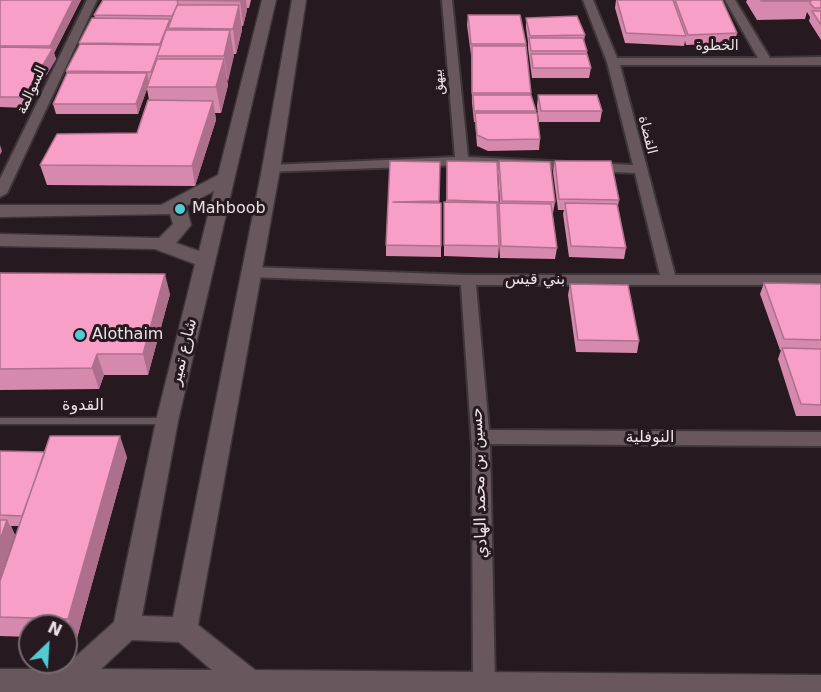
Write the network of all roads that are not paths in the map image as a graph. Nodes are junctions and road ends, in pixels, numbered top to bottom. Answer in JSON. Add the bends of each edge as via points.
{"nodes":[{"id":1,"x":92,"y":0,"type":"edge"},
{"id":2,"x":269,"y":0,"type":"edge"},
{"id":3,"x":299,"y":0,"type":"edge"},
{"id":4,"x":447,"y":0,"type":"edge"},
{"id":5,"x":588,"y":0,"type":"edge"},
{"id":6,"x":730,"y":0,"type":"edge"},
{"id":7,"x":273,"y":52,"type":"junction"},
{"id":8,"x":766,"y":61,"type":"junction"},
{"id":9,"x":821,"y":61,"type":"edge"},
{"id":10,"x":613,"y":62,"type":"junction"},
{"id":11,"x":462,"y":161,"type":"junction"},
{"id":12,"x":271,"y":169,"type":"junction"},
{"id":13,"x":640,"y":169,"type":"junction"},
{"id":14,"x":228,"y":177,"type":"junction"},
{"id":15,"x":0,"y":193,"type":"edge"},
{"id":16,"x":177,"y":204,"type":"junction"},
{"id":17,"x":0,"y":211,"type":"edge"},
{"id":18,"x":0,"y":240,"type":"edge"},
{"id":19,"x":165,"y":244,"type":"junction"},
{"id":20,"x":207,"y":261,"type":"junction"},
{"id":21,"x":250,"y":272,"type":"junction"},
{"id":22,"x":468,"y":280,"type":"junction"},
{"id":23,"x":669,"y":280,"type":"junction"},
{"id":24,"x":821,"y":280,"type":"edge"},
{"id":25,"x":0,"y":421,"type":"edge"},
{"id":26,"x":167,"y":421,"type":"junction"},
{"id":27,"x":480,"y":438,"type":"junction"},
{"id":28,"x":821,"y":439,"type":"edge"},
{"id":29,"x":126,"y":628,"type":"junction"},
{"id":30,"x":184,"y":630,"type":"junction"},
{"id":31,"x":0,"y":682,"type":"edge"},
{"id":32,"x":67,"y":683,"type":"junction"},
{"id":33,"x":250,"y":684,"type":"junction"},
{"id":34,"x":484,"y":685,"type":"junction"},
{"id":35,"x":821,"y":688,"type":"edge"}],
"edges":[{"from":1,"to":15,"type":"street","name":"السوالمة"},
{"from":2,"to":7,"type":"street","name":"شارع تمير"},
{"from":3,"to":7,"type":"street"},
{"from":4,"to":11,"type":"street","name":"بيهق"},
{"from":5,"to":10,"type":"street","name":"القضاة"},
{"from":6,"to":8,"type":"street"},
{"from":7,"to":12,"type":"street"},
{"from":7,"to":14,"type":"street","name":"شارع تمير"},
{"from":8,"to":9,"type":"street","name":"الخطوة"},
{"from":8,"to":10,"type":"street","name":"الخطوة"},
{"from":10,"to":13,"type":"street","name":"القضاة"},
{"from":11,"to":12,"type":"street"},
{"from":11,"to":13,"type":"street"},
{"from":12,"to":21,"type":"street"},
{"from":13,"to":23,"type":"street","name":"القضاة"},
{"from":14,"to":16,"type":"street"},
{"from":14,"to":20,"type":"street","name":"شارع تمير"},
{"from":16,"to":17,"type":"street","via":[[164,210]]},
{"from":16,"to":19,"type":"street","via":[[183,225]]},
{"from":18,"to":19,"type":"street"},
{"from":19,"to":20,"type":"street"},
{"from":20,"to":26,"type":"street","name":"شارع تمير"},
{"from":21,"to":22,"type":"street","name":"بني قيس"},
{"from":21,"to":30,"type":"street"},
{"from":22,"to":23,"type":"street","name":"بني قيس"},
{"from":22,"to":27,"type":"street","name":"حسين بن محمد الهادي"},
{"from":23,"to":24,"type":"street","name":"بني قيس"},
{"from":25,"to":26,"type":"lane","name":"القدوة"},
{"from":26,"to":29,"type":"street","name":"شارع تمير"},
{"from":27,"to":28,"type":"street","name":"النوفلية"},
{"from":27,"to":34,"type":"street","name":"حسين بن محمد الهادي"},
{"from":29,"to":30,"type":"street"},
{"from":29,"to":32,"type":"street"},
{"from":30,"to":33,"type":"street"},
{"from":31,"to":32,"type":"street"},
{"from":32,"to":33,"type":"street"},
{"from":33,"to":34,"type":"street"},
{"from":34,"to":35,"type":"street"}]}
